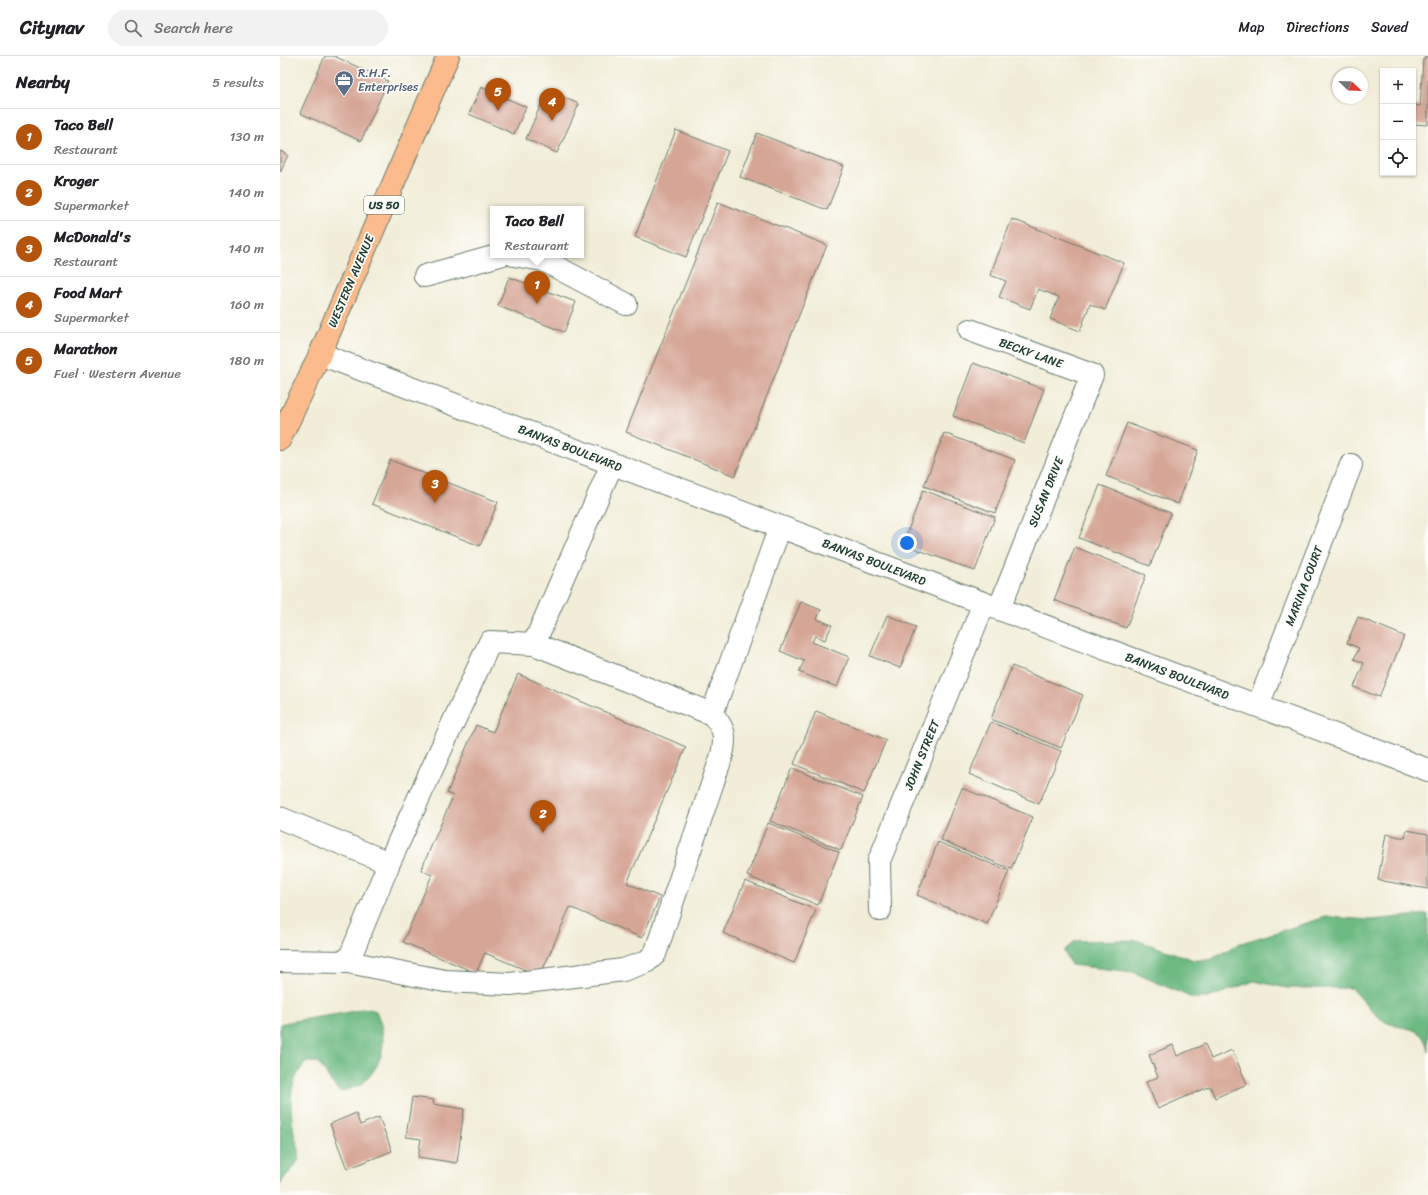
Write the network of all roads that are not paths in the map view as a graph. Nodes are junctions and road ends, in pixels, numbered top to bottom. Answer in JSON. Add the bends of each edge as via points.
{"nodes":[{"id":1,"x":448,"y":56,"type":"edge"},
{"id":2,"x":490,"y":258,"type":"edge"},
{"id":3,"x":531,"y":258,"type":"edge"},
{"id":4,"x":425,"y":276,"type":"dead end"},
{"id":5,"x":626,"y":304,"type":"dead end"},
{"id":6,"x":970,"y":330,"type":"dead end"},
{"id":7,"x":320,"y":354,"type":"junction"},
{"id":8,"x":1092,"y":375,"type":"joint"},
{"id":9,"x":280,"y":439,"type":"edge"},
{"id":10,"x":612,"y":464,"type":"junction"},
{"id":11,"x":1351,"y":465,"type":"dead end"},
{"id":12,"x":780,"y":527,"type":"junction"},
{"id":13,"x":992,"y":606,"type":"junction"},
{"id":14,"x":534,"y":644,"type":"junction"},
{"id":15,"x":1258,"y":706,"type":"junction"},
{"id":16,"x":712,"y":714,"type":"junction"},
{"id":17,"x":1428,"y":770,"type":"edge"},
{"id":18,"x":280,"y":818,"type":"edge"},
{"id":19,"x":389,"y":863,"type":"junction"},
{"id":20,"x":880,"y":910,"type":"dead end"},
{"id":21,"x":280,"y":961,"type":"edge"},
{"id":22,"x":348,"y":962,"type":"junction"}],
"edges":[{"from":1,"to":7,"type":"main road","name":"WESTERN AVENUE","number":"US 50"},
{"from":2,"to":4,"type":"street"},
{"from":3,"to":5,"type":"street","via":[[543,260]]},
{"from":6,"to":8,"type":"street","name":"BECKY LANE"},
{"from":7,"to":9,"type":"main road","name":"WESTERN AVENUE","number":"US 50"},
{"from":7,"to":10,"type":"street","name":"BANYAS BOULEVARD"},
{"from":8,"to":13,"type":"street","name":"SUSAN DRIVE"},
{"from":10,"to":12,"type":"street","name":"BANYAS BOULEVARD"},
{"from":10,"to":14,"type":"street"},
{"from":11,"to":15,"type":"street","name":"MARINA COURT"},
{"from":12,"to":13,"type":"street","name":"BANYAS BOULEVARD"},
{"from":12,"to":16,"type":"street"},
{"from":13,"to":15,"type":"street","name":"BANYAS BOULEVARD"},
{"from":13,"to":20,"type":"street","name":"JOHN STREET","via":[[879,861]]},
{"from":14,"to":16,"type":"street"},
{"from":14,"to":19,"type":"street","via":[[490,642]]},
{"from":15,"to":17,"type":"street","name":"BANYAS BOULEVARD"},
{"from":16,"to":22,"type":"street","via":[[721,725],[726,739],[722,755],[655,954],[646,962],[623,970],[510,984],[445,981]]},
{"from":18,"to":19,"type":"street"},
{"from":19,"to":22,"type":"street"},
{"from":21,"to":22,"type":"street"}]}
